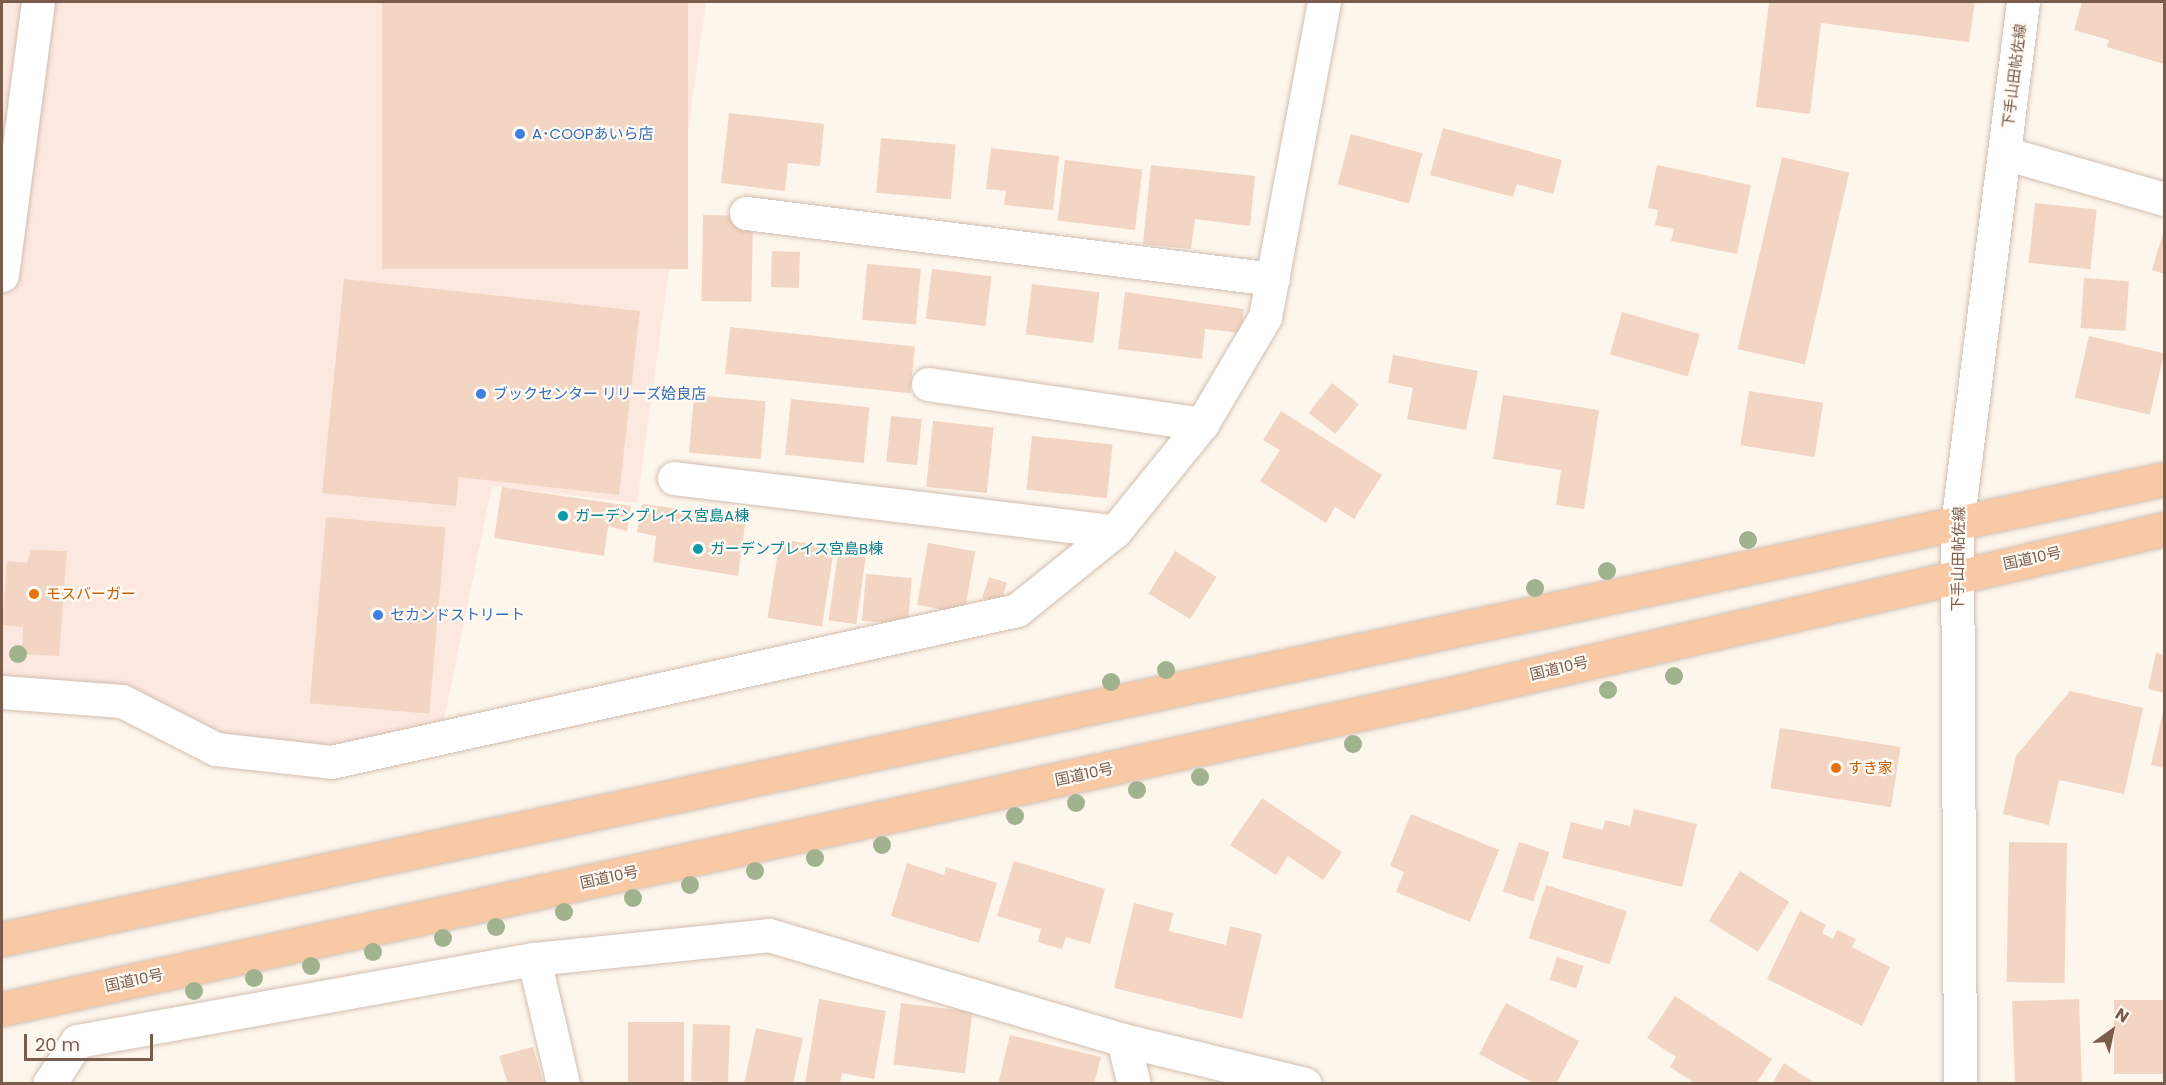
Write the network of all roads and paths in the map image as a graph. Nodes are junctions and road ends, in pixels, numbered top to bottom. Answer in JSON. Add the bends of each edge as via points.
{"nodes":[{"id":1,"x":38,"y":2,"type":"edge"},
{"id":2,"x":1324,"y":2,"type":"edge"},
{"id":3,"x":2023,"y":2,"type":"edge"},
{"id":4,"x":2004,"y":153,"type":"junction"},
{"id":5,"x":2164,"y":199,"type":"edge"},
{"id":6,"x":746,"y":213,"type":"dead end"},
{"id":7,"x":2,"y":275,"type":"edge"},
{"id":8,"x":1273,"y":279,"type":"junction"},
{"id":9,"x":928,"y":384,"type":"dead end"},
{"id":10,"x":1202,"y":424,"type":"junction"},
{"id":11,"x":674,"y":478,"type":"dead end"},
{"id":12,"x":2164,"y":479,"type":"edge"},
{"id":13,"x":1957,"y":525,"type":"junction"},
{"id":14,"x":2164,"y":529,"type":"edge"},
{"id":15,"x":1115,"y":531,"type":"junction"},
{"id":16,"x":1957,"y":574,"type":"junction"},
{"id":17,"x":2,"y":692,"type":"edge"},
{"id":18,"x":2,"y":939,"type":"edge"},
{"id":19,"x":534,"y":959,"type":"junction"},
{"id":20,"x":2,"y":1009,"type":"edge"},
{"id":21,"x":1123,"y":1040,"type":"junction"},
{"id":22,"x":49,"y":1083,"type":"edge"},
{"id":23,"x":563,"y":1083,"type":"edge"},
{"id":24,"x":1134,"y":1083,"type":"edge"},
{"id":25,"x":1305,"y":1083,"type":"edge"},
{"id":26,"x":1960,"y":1083,"type":"edge"}],
"edges":[{"from":1,"to":7,"type":"street"},
{"from":2,"to":8,"type":"street"},
{"from":3,"to":4,"type":"street","name":"下手山田帖佐線"},
{"from":4,"to":5,"type":"street"},
{"from":4,"to":13,"type":"street","name":"下手山田帖佐線"},
{"from":6,"to":8,"type":"street"},
{"from":8,"to":10,"type":"street","via":[[1264,316]]},
{"from":9,"to":10,"type":"street"},
{"from":10,"to":15,"type":"street"},
{"from":11,"to":15,"type":"street"},
{"from":12,"to":13,"type":"highway"},
{"from":13,"to":16,"type":"street","name":"下手山田帖佐線"},
{"from":13,"to":18,"type":"highway"},
{"from":14,"to":16,"type":"highway","name":"国道10号"},
{"from":15,"to":17,"type":"street","via":[[1017,610],[331,762],[216,749],[122,701]]},
{"from":16,"to":20,"type":"highway","name":"国道10号","via":[[1446,695]]},
{"from":16,"to":26,"type":"street","name":"下手山田帖佐線"},
{"from":19,"to":21,"type":"street","via":[[769,935]]},
{"from":19,"to":22,"type":"street","via":[[77,1041]]},
{"from":19,"to":23,"type":"street"},
{"from":21,"to":24,"type":"street"},
{"from":21,"to":25,"type":"street"}]}
